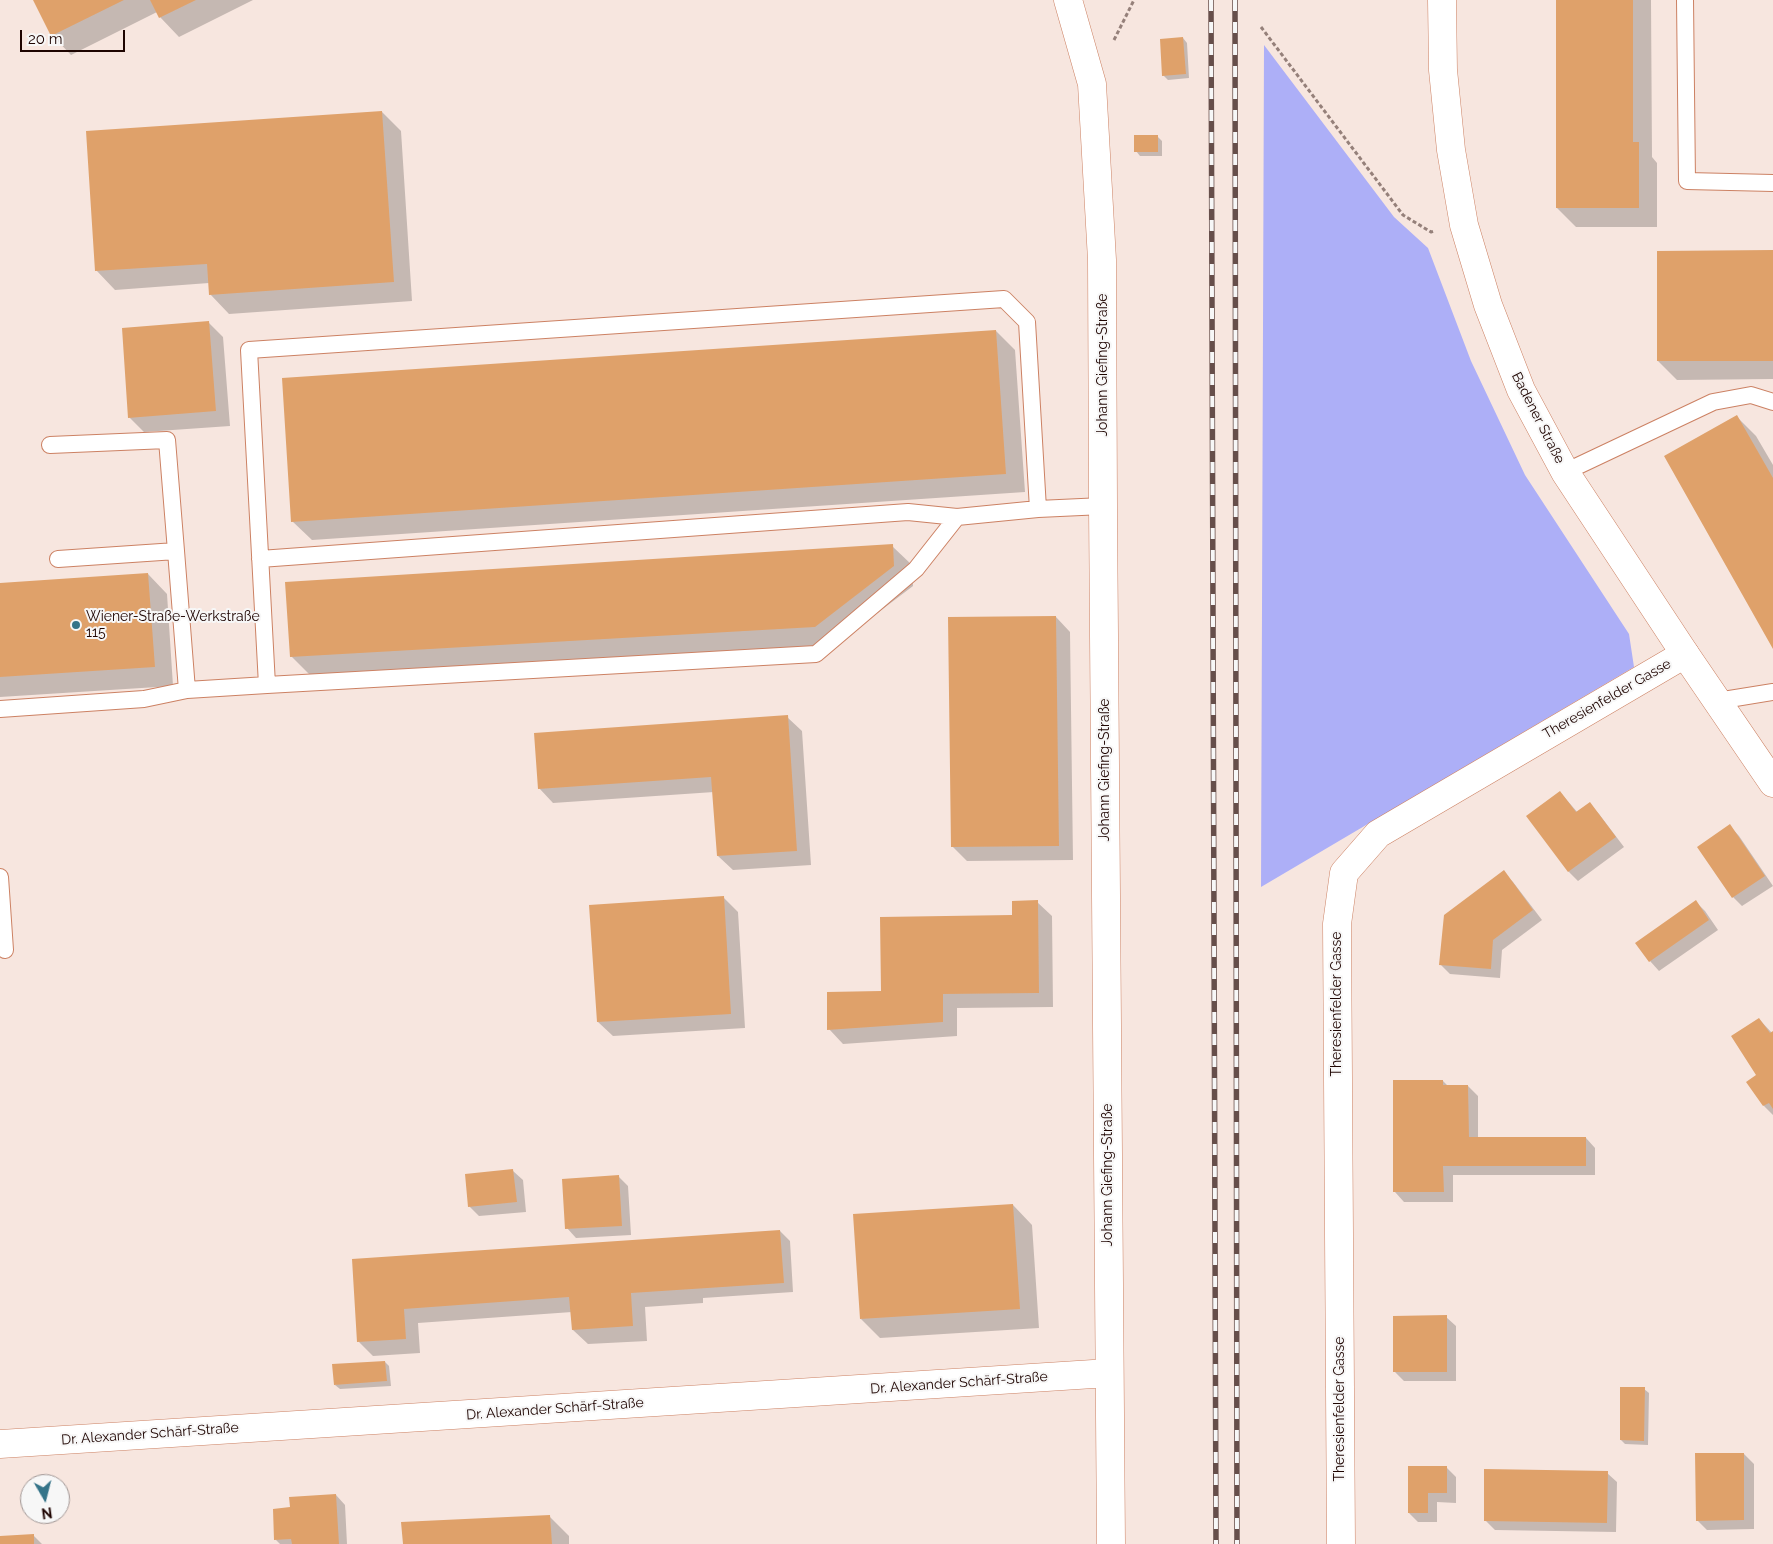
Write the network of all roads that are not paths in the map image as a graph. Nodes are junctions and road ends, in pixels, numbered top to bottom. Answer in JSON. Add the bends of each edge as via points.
{"nodes":[{"id":1,"x":1068,"y":0,"type":"edge"},
{"id":2,"x":1442,"y":0,"type":"edge"},
{"id":3,"x":1685,"y":0,"type":"edge"},
{"id":4,"x":1773,"y":183,"type":"edge"},
{"id":5,"x":1773,"y":402,"type":"edge"},
{"id":6,"x":50,"y":445,"type":"dead end"},
{"id":7,"x":1565,"y":472,"type":"junction"},
{"id":8,"x":1103,"y":506,"type":"junction"},
{"id":9,"x":1038,"y":509,"type":"junction"},
{"id":10,"x":957,"y":517,"type":"junction"},
{"id":11,"x":176,"y":551,"type":"junction"},
{"id":12,"x":260,"y":558,"type":"junction"},
{"id":13,"x":58,"y":559,"type":"dead end"},
{"id":14,"x":1685,"y":654,"type":"junction"},
{"id":15,"x":268,"y":685,"type":"junction"},
{"id":16,"x":187,"y":690,"type":"junction"},
{"id":17,"x":1773,"y":692,"type":"edge"},
{"id":18,"x":1717,"y":700,"type":"junction"},
{"id":19,"x":0,"y":709,"type":"edge"},
{"id":20,"x":1773,"y":782,"type":"edge"},
{"id":21,"x":0,"y":877,"type":"edge"},
{"id":22,"x":5,"y":950,"type":"dead end"},
{"id":23,"x":1109,"y":1373,"type":"junction"},
{"id":24,"x":0,"y":1444,"type":"edge"},
{"id":25,"x":1110,"y":1544,"type":"edge"},
{"id":26,"x":1341,"y":1544,"type":"edge"}],
"edges":[{"from":1,"to":8,"type":"street","name":"Johann Giefing-Straße","via":[[1092,84],[1102,260]]},
{"from":2,"to":7,"type":"street","name":"Badener Straße","via":[[1443,70],[1450,150],[1464,226],[1488,306],[1521,390]]},
{"from":3,"to":4,"type":"lane","via":[[1687,181]]},
{"from":5,"to":7,"type":"lane","via":[[1751,395],[1713,402]]},
{"from":6,"to":11,"type":"lane","via":[[167,440]]},
{"from":7,"to":14,"type":"street","name":"Badener Straße"},
{"from":8,"to":9,"type":"lane"},
{"from":8,"to":23,"type":"street","name":"Johann Giefing-Straße"},
{"from":9,"to":10,"type":"lane"},
{"from":9,"to":12,"type":"lane","via":[[1027,322],[1004,299],[248,350]]},
{"from":10,"to":12,"type":"lane","via":[[908,512]]},
{"from":10,"to":15,"type":"lane","via":[[916,568],[816,654]]},
{"from":11,"to":13,"type":"lane"},
{"from":11,"to":16,"type":"lane"},
{"from":12,"to":15,"type":"lane"},
{"from":14,"to":18,"type":"street","name":"Badener Straße"},
{"from":14,"to":26,"type":"street","name":"Theresienfelder Gasse","via":[[1378,834],[1344,873],[1337,924]]},
{"from":15,"to":16,"type":"lane"},
{"from":16,"to":19,"type":"lane","via":[[144,699]]},
{"from":17,"to":18,"type":"lane"},
{"from":18,"to":20,"type":"street","name":"Badener Straße"},
{"from":21,"to":22,"type":"lane"},
{"from":23,"to":24,"type":"street","name":"Dr. Alexander Schärf-Straße"},
{"from":23,"to":25,"type":"street","name":"Johann Giefing-Straße"}]}
